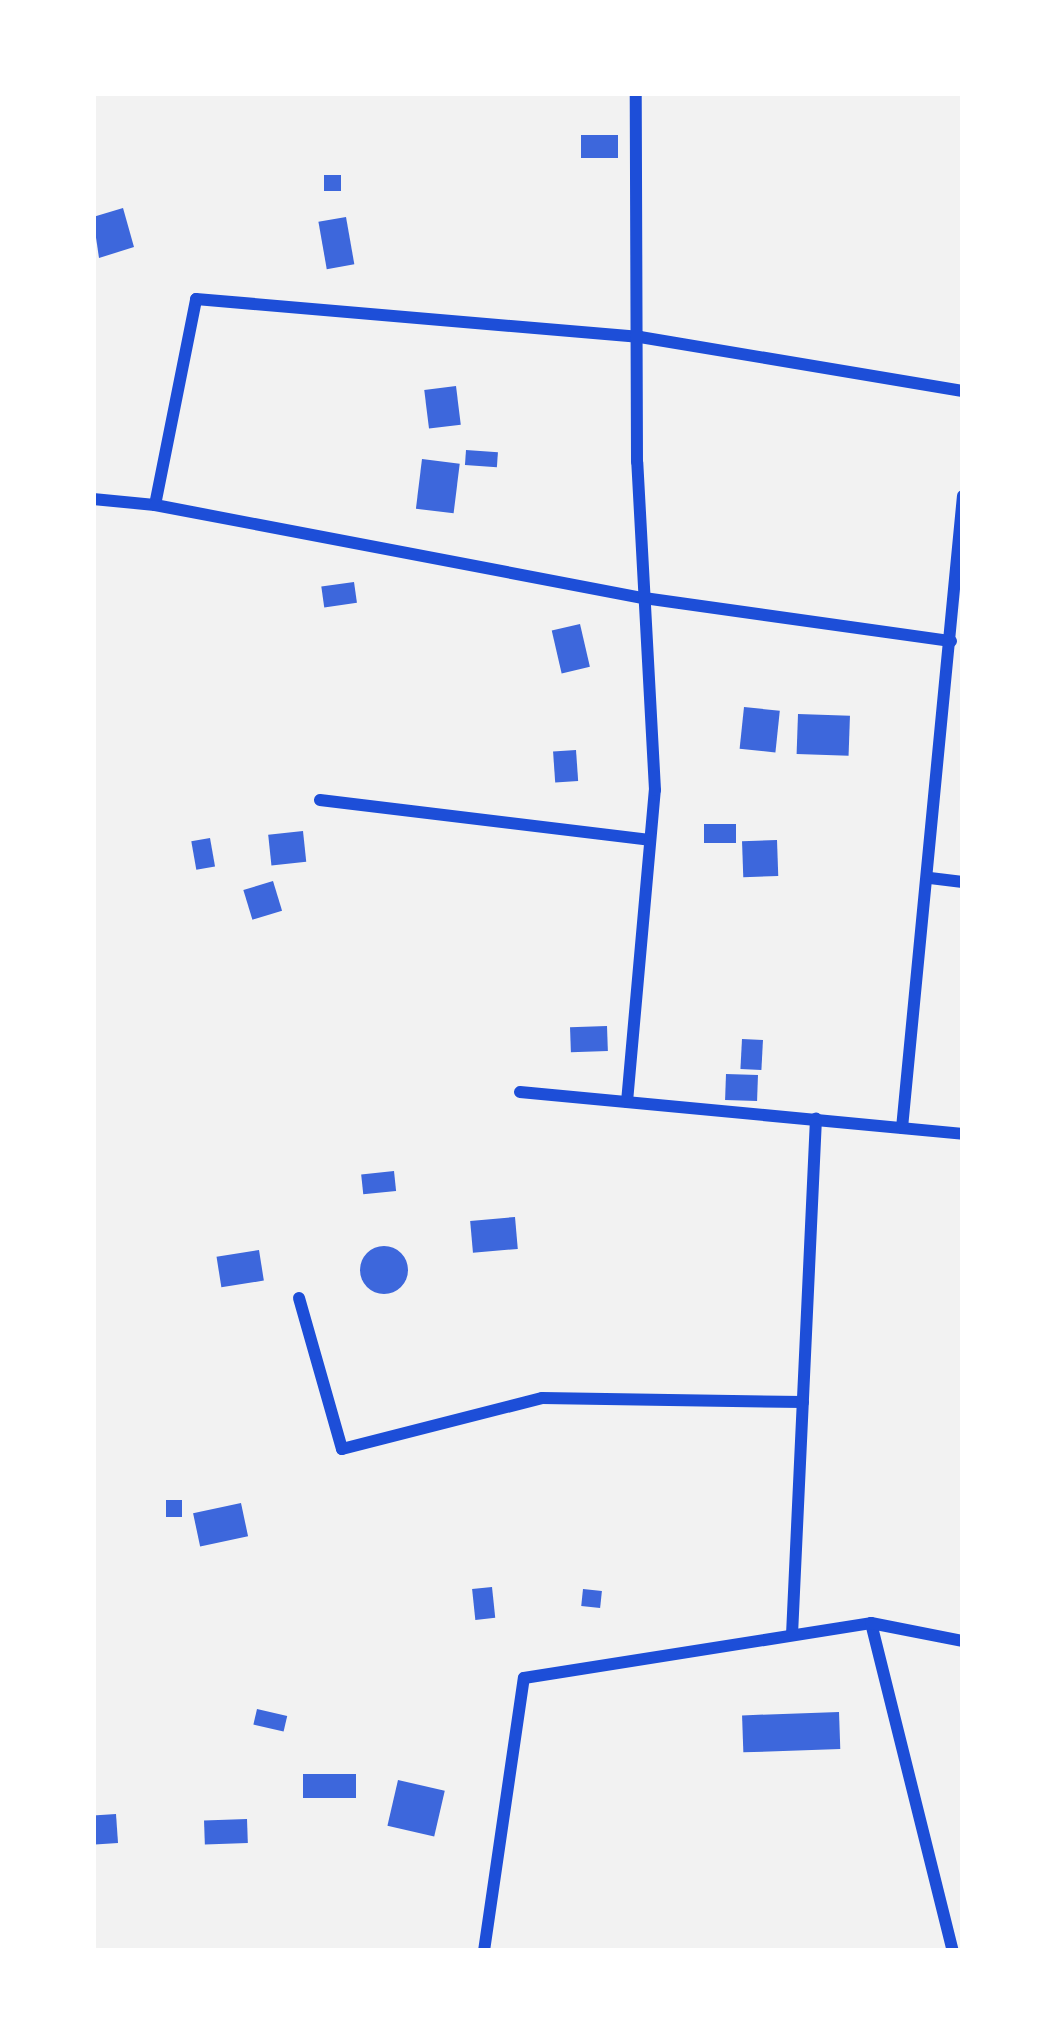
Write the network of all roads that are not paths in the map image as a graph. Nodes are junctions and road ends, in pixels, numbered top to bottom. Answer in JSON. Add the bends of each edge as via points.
{"nodes":[{"id":1,"x":636,"y":93,"type":"edge"},
{"id":2,"x":640,"y":337,"type":"junction"},
{"id":3,"x":963,"y":392,"type":"edge"},
{"id":4,"x":963,"y":496,"type":"edge"},
{"id":5,"x":93,"y":499,"type":"edge"},
{"id":6,"x":155,"y":505,"type":"junction"},
{"id":7,"x":644,"y":598,"type":"junction"},
{"id":8,"x":952,"y":641,"type":"junction"},
{"id":9,"x":320,"y":800,"type":"dead end"},
{"id":10,"x":650,"y":840,"type":"junction"},
{"id":11,"x":930,"y":878,"type":"junction"},
{"id":12,"x":963,"y":882,"type":"edge"},
{"id":13,"x":520,"y":1092,"type":"dead end"},
{"id":14,"x":627,"y":1102,"type":"junction"},
{"id":15,"x":816,"y":1119,"type":"junction"},
{"id":16,"x":902,"y":1127,"type":"junction"},
{"id":17,"x":963,"y":1134,"type":"edge"},
{"id":18,"x":298,"y":1298,"type":"dead end"},
{"id":19,"x":803,"y":1402,"type":"junction"},
{"id":20,"x":871,"y":1622,"type":"junction"},
{"id":21,"x":792,"y":1635,"type":"junction"},
{"id":22,"x":963,"y":1641,"type":"edge"},
{"id":23,"x":484,"y":1951,"type":"edge"},
{"id":24,"x":953,"y":1951,"type":"edge"}],
"edges":[{"from":1,"to":2,"type":"street"},
{"from":2,"to":3,"type":"street"},
{"from":2,"to":6,"type":"street","via":[[196,299]]},
{"from":2,"to":7,"type":"street"},
{"from":4,"to":8,"type":"street"},
{"from":5,"to":6,"type":"street"},
{"from":6,"to":7,"type":"street"},
{"from":7,"to":8,"type":"street"},
{"from":7,"to":10,"type":"street"},
{"from":8,"to":11,"type":"street"},
{"from":9,"to":10,"type":"street"},
{"from":10,"to":14,"type":"street"},
{"from":11,"to":12,"type":"street"},
{"from":11,"to":16,"type":"street"},
{"from":13,"to":14,"type":"street"},
{"from":14,"to":15,"type":"street"},
{"from":15,"to":16,"type":"street"},
{"from":15,"to":19,"type":"street"},
{"from":16,"to":17,"type":"street"},
{"from":18,"to":19,"type":"street","via":[[342,1449],[542,1398]]},
{"from":19,"to":21,"type":"street"},
{"from":20,"to":21,"type":"street"},
{"from":20,"to":22,"type":"street"},
{"from":20,"to":24,"type":"street"},
{"from":21,"to":23,"type":"street","via":[[524,1678]]}]}
